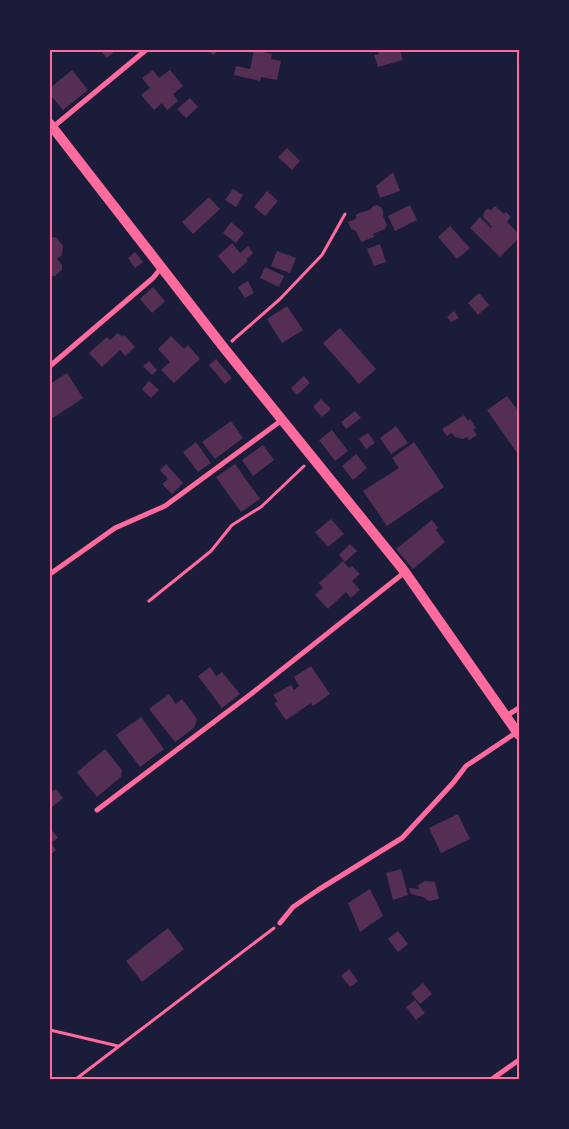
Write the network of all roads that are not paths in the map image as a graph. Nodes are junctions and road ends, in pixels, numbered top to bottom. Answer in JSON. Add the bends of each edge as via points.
{"nodes":[{"id":1,"x":146,"y":50,"type":"edge"},
{"id":2,"x":51,"y":125,"type":"edge"},
{"id":3,"x":161,"y":268,"type":"junction"},
{"id":4,"x":50,"y":366,"type":"edge"},
{"id":5,"x":282,"y":419,"type":"junction"},
{"id":6,"x":405,"y":572,"type":"junction"},
{"id":7,"x":50,"y":574,"type":"edge"},
{"id":8,"x":519,"y":708,"type":"edge"},
{"id":9,"x":506,"y":716,"type":"junction"},
{"id":10,"x":518,"y":734,"type":"edge"},
{"id":11,"x":97,"y":810,"type":"dead end"},
{"id":12,"x":280,"y":924,"type":"road end"},
{"id":13,"x":519,"y":1060,"type":"edge"},
{"id":14,"x":492,"y":1079,"type":"edge"}],
"edges":[{"from":1,"to":2,"type":"street"},
{"from":2,"to":3,"type":"main road"},
{"from":3,"to":4,"type":"street"},
{"from":3,"to":5,"type":"main road"},
{"from":5,"to":6,"type":"main road"},
{"from":5,"to":7,"type":"street","via":[[165,506],[115,528]]},
{"from":6,"to":9,"type":"main road"},
{"from":6,"to":11,"type":"street"},
{"from":8,"to":9,"type":"street"},
{"from":9,"to":10,"type":"main road"},
{"from":10,"to":12,"type":"street","via":[[466,766],[402,838],[293,907]]},
{"from":13,"to":14,"type":"street"}]}
